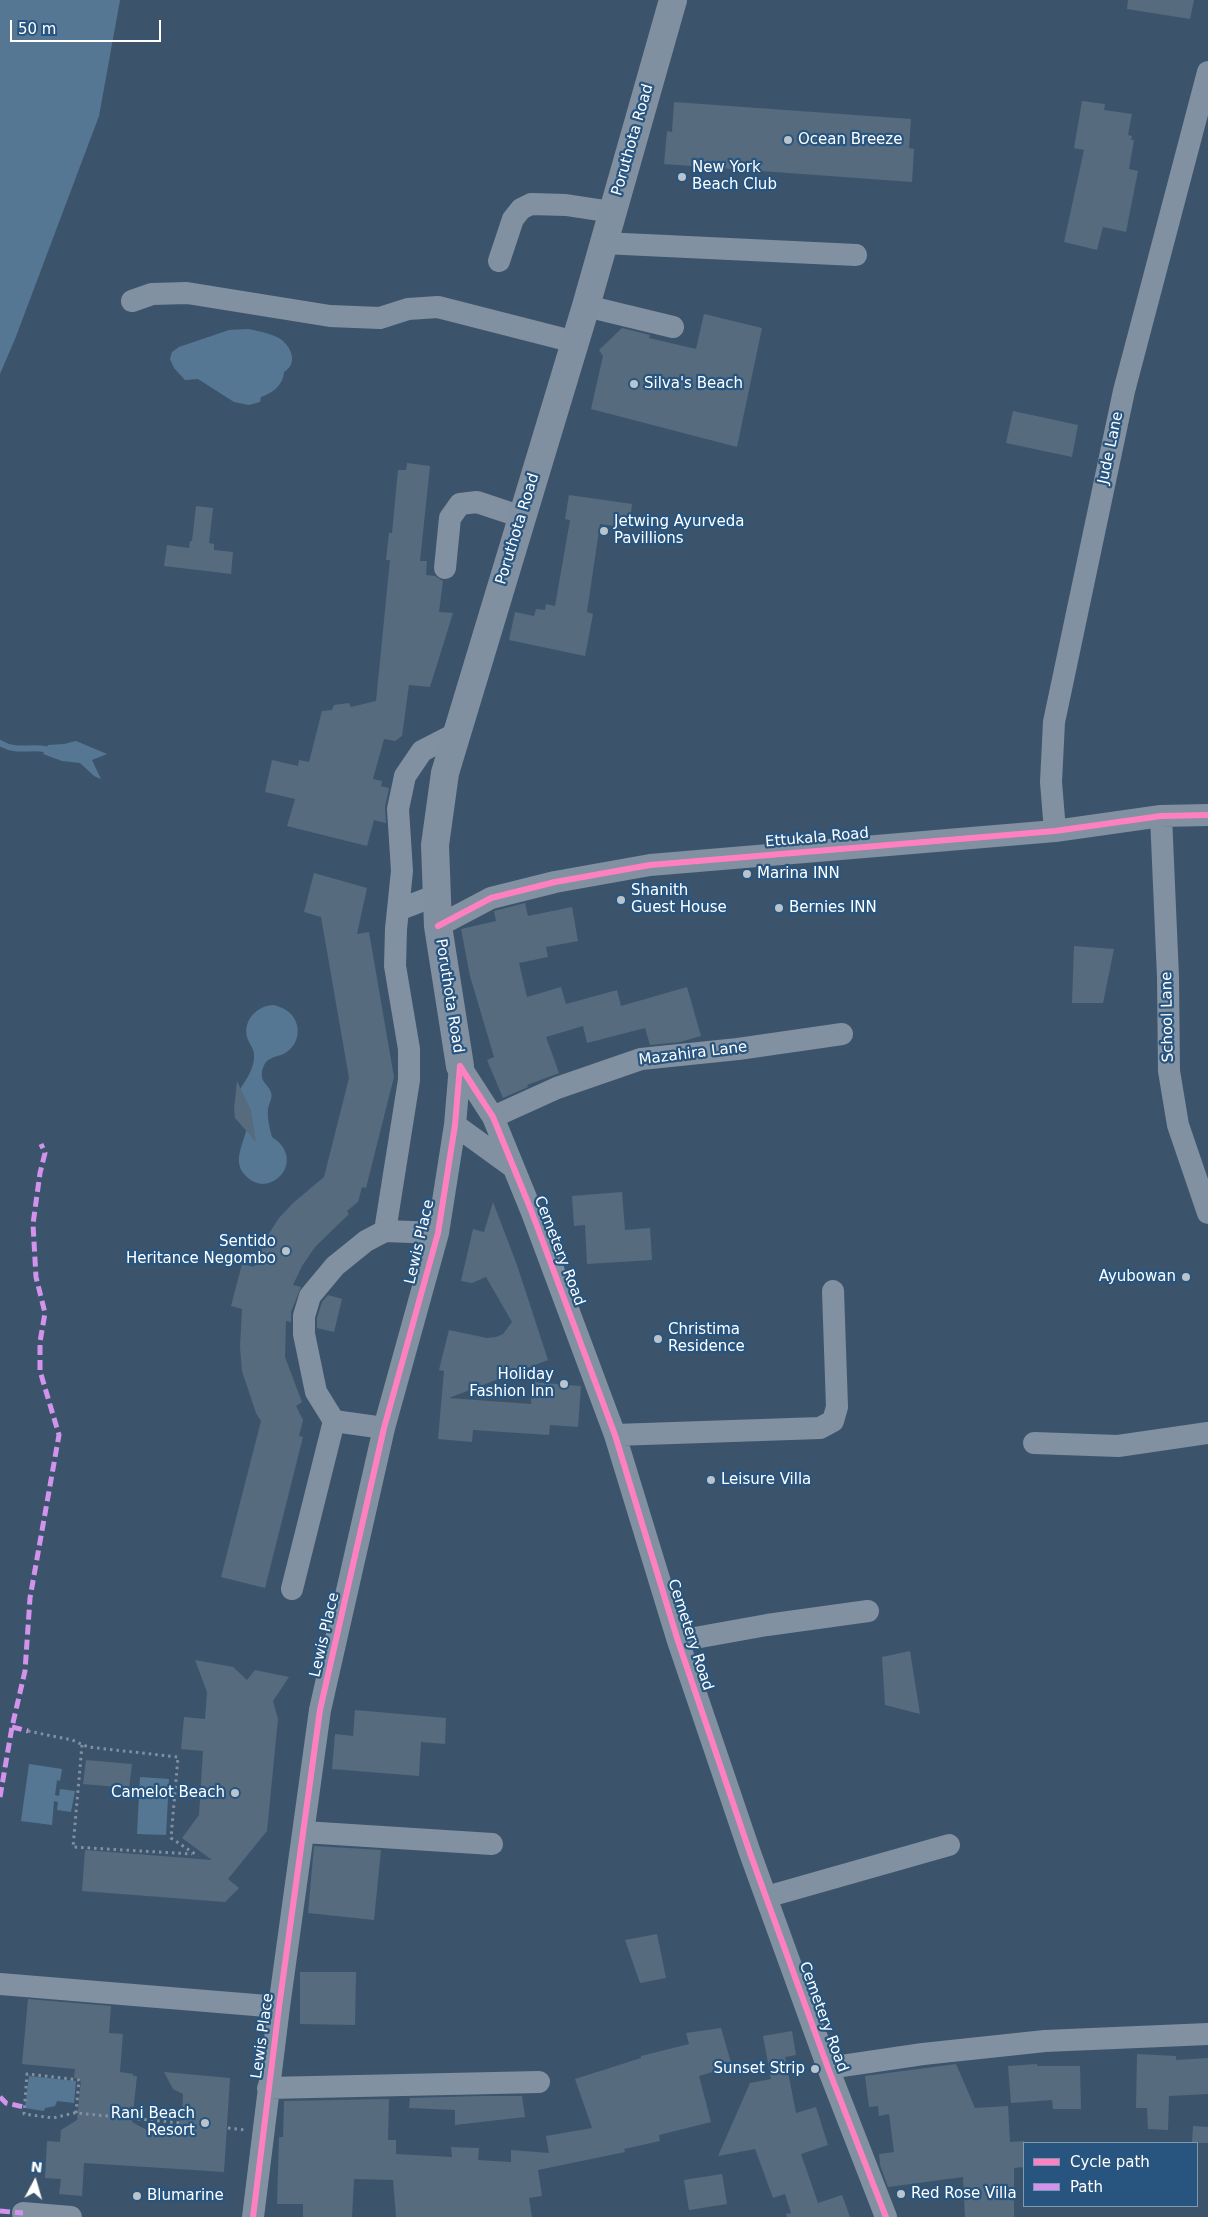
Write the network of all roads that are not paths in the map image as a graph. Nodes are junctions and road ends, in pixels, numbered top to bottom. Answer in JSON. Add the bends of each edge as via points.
{"nodes":[{"id":1,"x":673,"y":0,"type":"edge"},
{"id":2,"x":1208,"y":72,"type":"edge"},
{"id":3,"x":612,"y":212,"type":"junction"},
{"id":4,"x":603,"y":243,"type":"junction"},
{"id":5,"x":856,"y":254,"type":"dead end"},
{"id":6,"x":499,"y":261,"type":"dead end"},
{"id":7,"x":132,"y":301,"type":"dead end"},
{"id":8,"x":586,"y":306,"type":"junction"},
{"id":9,"x":674,"y":327,"type":"dead end"},
{"id":10,"x":575,"y":342,"type":"junction"},
{"id":11,"x":522,"y":517,"type":"junction"},
{"id":12,"x":445,"y":568,"type":"dead end"},
{"id":13,"x":456,"y":733,"type":"junction"},
{"id":14,"x":1208,"y":815,"type":"edge"},
{"id":15,"x":1161,"y":816,"type":"junction"},
{"id":16,"x":1055,"y":831,"type":"junction"},
{"id":17,"x":437,"y":895,"type":"junction"},
{"id":18,"x":398,"y":910,"type":"junction"},
{"id":19,"x":438,"y":926,"type":"junction"},
{"id":20,"x":842,"y":1034,"type":"dead end"},
{"id":21,"x":460,"y":1066,"type":"junction"},
{"id":22,"x":492,"y":1117,"type":"junction"},
{"id":23,"x":454,"y":1125,"type":"junction"},
{"id":24,"x":513,"y":1167,"type":"junction"},
{"id":25,"x":1208,"y":1213,"type":"edge"},
{"id":26,"x":385,"y":1231,"type":"junction"},
{"id":27,"x":438,"y":1233,"type":"junction"},
{"id":28,"x":833,"y":1291,"type":"dead end"},
{"id":29,"x":334,"y":1421,"type":"junction"},
{"id":30,"x":384,"y":1428,"type":"junction"},
{"id":31,"x":1208,"y":1433,"type":"edge"},
{"id":32,"x":615,"y":1435,"type":"junction"},
{"id":33,"x":1034,"y":1442,"type":"dead end"},
{"id":34,"x":292,"y":1589,"type":"dead end"},
{"id":35,"x":868,"y":1611,"type":"dead end"},
{"id":36,"x":678,"y":1641,"type":"junction"},
{"id":37,"x":304,"y":1832,"type":"junction"},
{"id":38,"x":492,"y":1844,"type":"dead end"},
{"id":39,"x":949,"y":1845,"type":"dead end"},
{"id":40,"x":766,"y":1897,"type":"junction"},
{"id":41,"x":0,"y":1984,"type":"edge"},
{"id":42,"x":279,"y":2007,"type":"junction"},
{"id":43,"x":1208,"y":2034,"type":"edge"},
{"id":44,"x":828,"y":2068,"type":"junction"},
{"id":45,"x":538,"y":2082,"type":"dead end"},
{"id":46,"x":268,"y":2088,"type":"junction"},
{"id":47,"x":23,"y":2213,"type":"dead end"},
{"id":48,"x":70,"y":2217,"type":"edge"},
{"id":49,"x":253,"y":2217,"type":"edge"},
{"id":50,"x":886,"y":2217,"type":"edge"}],
"edges":[{"from":1,"to":3,"type":"main road","name":"Poruthota Road"},
{"from":2,"to":16,"type":"street","name":"Jude Lane","via":[[1124,391],[1054,722],[1051,782]]},
{"from":3,"to":4,"type":"main road","name":"Poruthota Road"},
{"from":3,"to":6,"type":"street","via":[[531,204],[513,218]]},
{"from":4,"to":5,"type":"street"},
{"from":4,"to":8,"type":"main road","name":"Poruthota Road"},
{"from":7,"to":10,"type":"street","via":[[152,294],[187,293],[330,316],[380,318],[408,309],[438,307]]},
{"from":8,"to":9,"type":"street"},
{"from":8,"to":10,"type":"main road","name":"Poruthota Road"},
{"from":10,"to":11,"type":"main road","name":"Poruthota Road"},
{"from":11,"to":12,"type":"street","via":[[477,502],[460,504],[450,518]]},
{"from":11,"to":13,"type":"main road","name":"Poruthota Road"},
{"from":13,"to":17,"type":"main road","name":"Poruthota Road","via":[[445,773],[435,845]]},
{"from":13,"to":18,"type":"street","via":[[422,751],[405,776],[398,809],[402,871]]},
{"from":14,"to":15,"type":"street","name":"Ettukala Road"},
{"from":15,"to":16,"type":"street","name":"Ettukala Road"},
{"from":15,"to":25,"type":"street","name":"School Lane","via":[[1169,1071],[1178,1125]]},
{"from":16,"to":19,"type":"street","name":"Ettukala Road","via":[[650,864],[492,898]]},
{"from":17,"to":18,"type":"street"},
{"from":17,"to":19,"type":"main road","name":"Poruthota Road"},
{"from":18,"to":26,"type":"street","via":[[395,966],[409,1049],[409,1080]]},
{"from":19,"to":21,"type":"main road","name":"Poruthota Road"},
{"from":20,"to":22,"type":"street","name":"Mazahira Lane","via":[[642,1059],[557,1088]]},
{"from":21,"to":22,"type":"street","name":"Cemetery Road"},
{"from":21,"to":23,"type":"street","name":"Lewis Place"},
{"from":22,"to":24,"type":"street","name":"Cemetery Road"},
{"from":23,"to":24,"type":"street"},
{"from":23,"to":27,"type":"street","name":"Lewis Place"},
{"from":24,"to":32,"type":"street","name":"Cemetery Road"},
{"from":26,"to":27,"type":"street"},
{"from":26,"to":29,"type":"street","via":[[366,1241],[335,1266],[310,1296],[304,1316],[304,1334],[316,1392]]},
{"from":27,"to":30,"type":"street","name":"Lewis Place"},
{"from":28,"to":32,"type":"street","via":[[838,1407],[833,1421],[820,1428]]},
{"from":29,"to":30,"type":"street"},
{"from":29,"to":34,"type":"street"},
{"from":30,"to":37,"type":"street","name":"Lewis Place","via":[[320,1710]]},
{"from":31,"to":33,"type":"street","via":[[1118,1446]]},
{"from":32,"to":36,"type":"street","name":"Cemetery Road"},
{"from":35,"to":36,"type":"street"},
{"from":36,"to":40,"type":"street","name":"Cemetery Road"},
{"from":37,"to":38,"type":"street"},
{"from":37,"to":42,"type":"street","name":"Lewis Place"},
{"from":39,"to":40,"type":"street"},
{"from":40,"to":44,"type":"street","name":"Cemetery Road"},
{"from":41,"to":42,"type":"street"},
{"from":42,"to":46,"type":"street","name":"Lewis Place"},
{"from":43,"to":44,"type":"street","via":[[1045,2041]]},
{"from":44,"to":50,"type":"street","name":"Cemetery Road"},
{"from":45,"to":46,"type":"street"},
{"from":46,"to":49,"type":"street","name":"Lewis Place"},
{"from":47,"to":48,"type":"street"}]}
